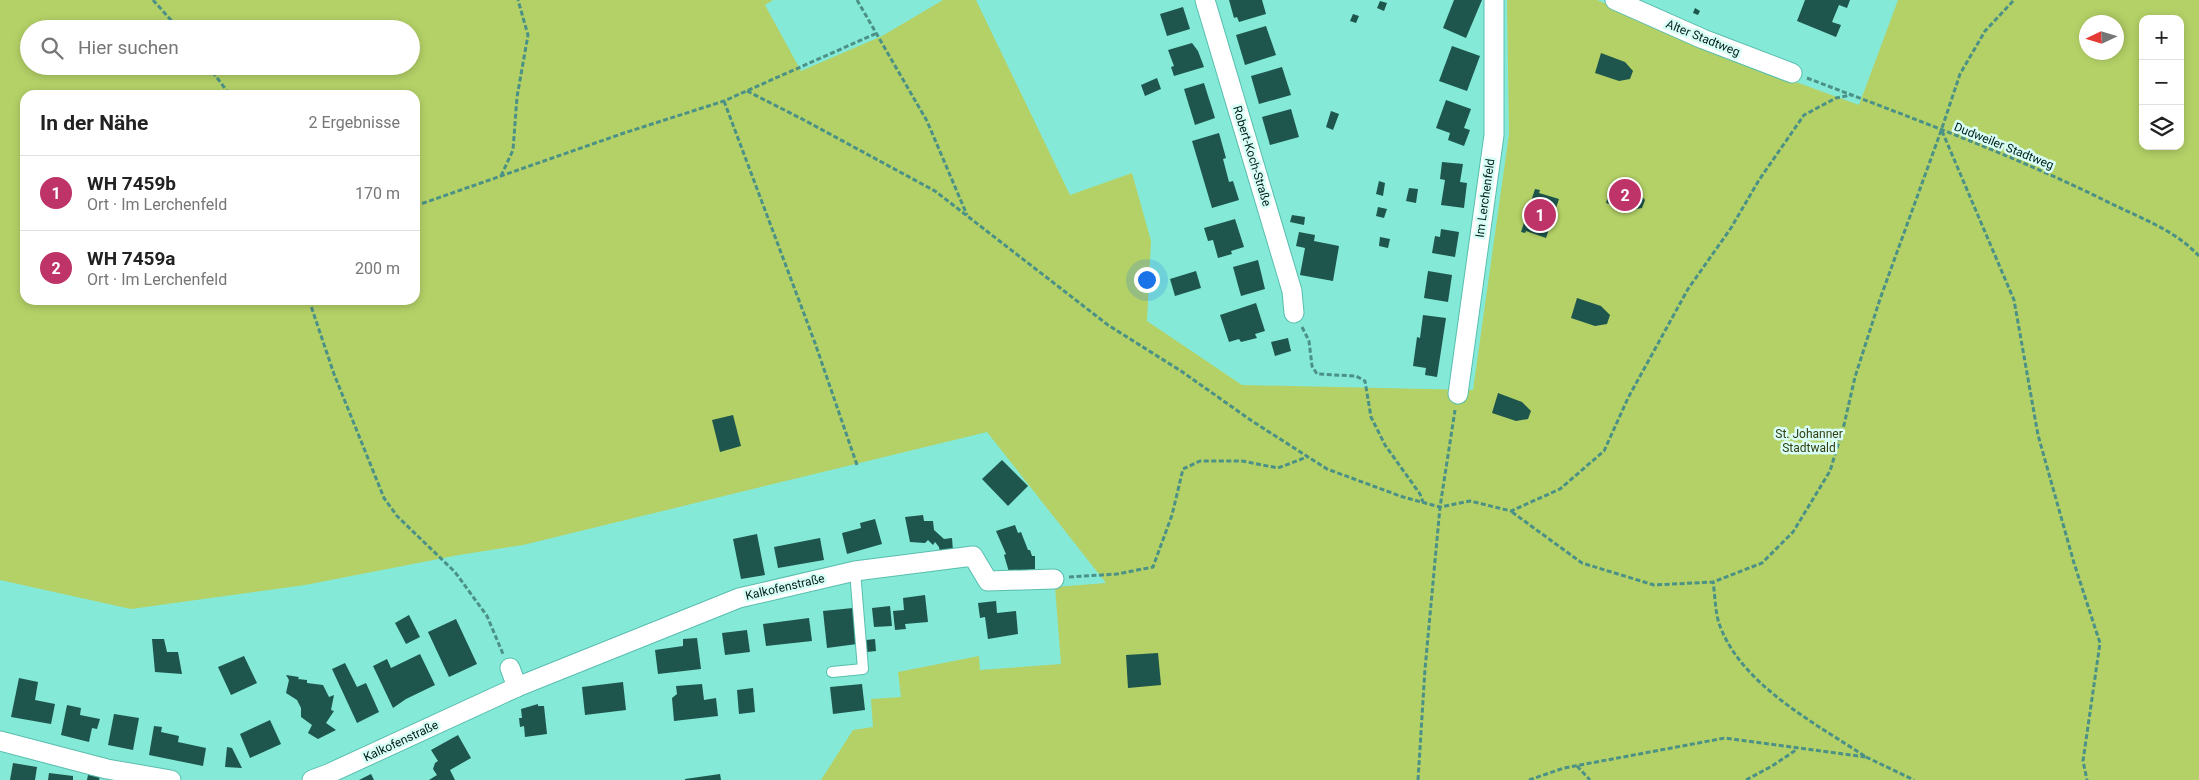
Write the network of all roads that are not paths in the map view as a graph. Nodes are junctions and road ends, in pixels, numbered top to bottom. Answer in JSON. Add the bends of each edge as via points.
{"nodes":[{"id":1,"x":1205,"y":0,"type":"edge"},
{"id":2,"x":1494,"y":0,"type":"edge"},
{"id":3,"x":1615,"y":0,"type":"edge"},
{"id":4,"x":1792,"y":72,"type":"road end"},
{"id":5,"x":1294,"y":313,"type":"road end"},
{"id":6,"x":1458,"y":394,"type":"road end"},
{"id":7,"x":854,"y":571,"type":"junction"},
{"id":8,"x":1054,"y":578,"type":"road end"},
{"id":9,"x":510,"y":668,"type":"road end"},
{"id":10,"x":832,"y":672,"type":"dead end"},
{"id":11,"x":517,"y":687,"type":"junction"},
{"id":12,"x":0,"y":740,"type":"edge"},
{"id":13,"x":171,"y":780,"type":"edge"},
{"id":14,"x":312,"y":780,"type":"edge"}],
"edges":[{"from":1,"to":5,"type":"street","name":"Robert-Koch-Straße","via":[[1292,290]]},
{"from":2,"to":6,"type":"street","name":"Im Lerchenfeld","via":[[1494,135]]},
{"from":3,"to":4,"type":"street","name":"Alter Stadtweg","via":[[1703,39]]},
{"from":7,"to":8,"type":"street","name":"Kalkofenstraße","via":[[973,556],[988,580]]},
{"from":7,"to":10,"type":"lane","via":[[864,669]]},
{"from":7,"to":11,"type":"street","name":"Kalkofenstraße","via":[[744,596]]},
{"from":9,"to":11,"type":"street"},
{"from":11,"to":14,"type":"street","name":"Kalkofenstraße"},
{"from":12,"to":13,"type":"street","via":[[107,769]]}]}
